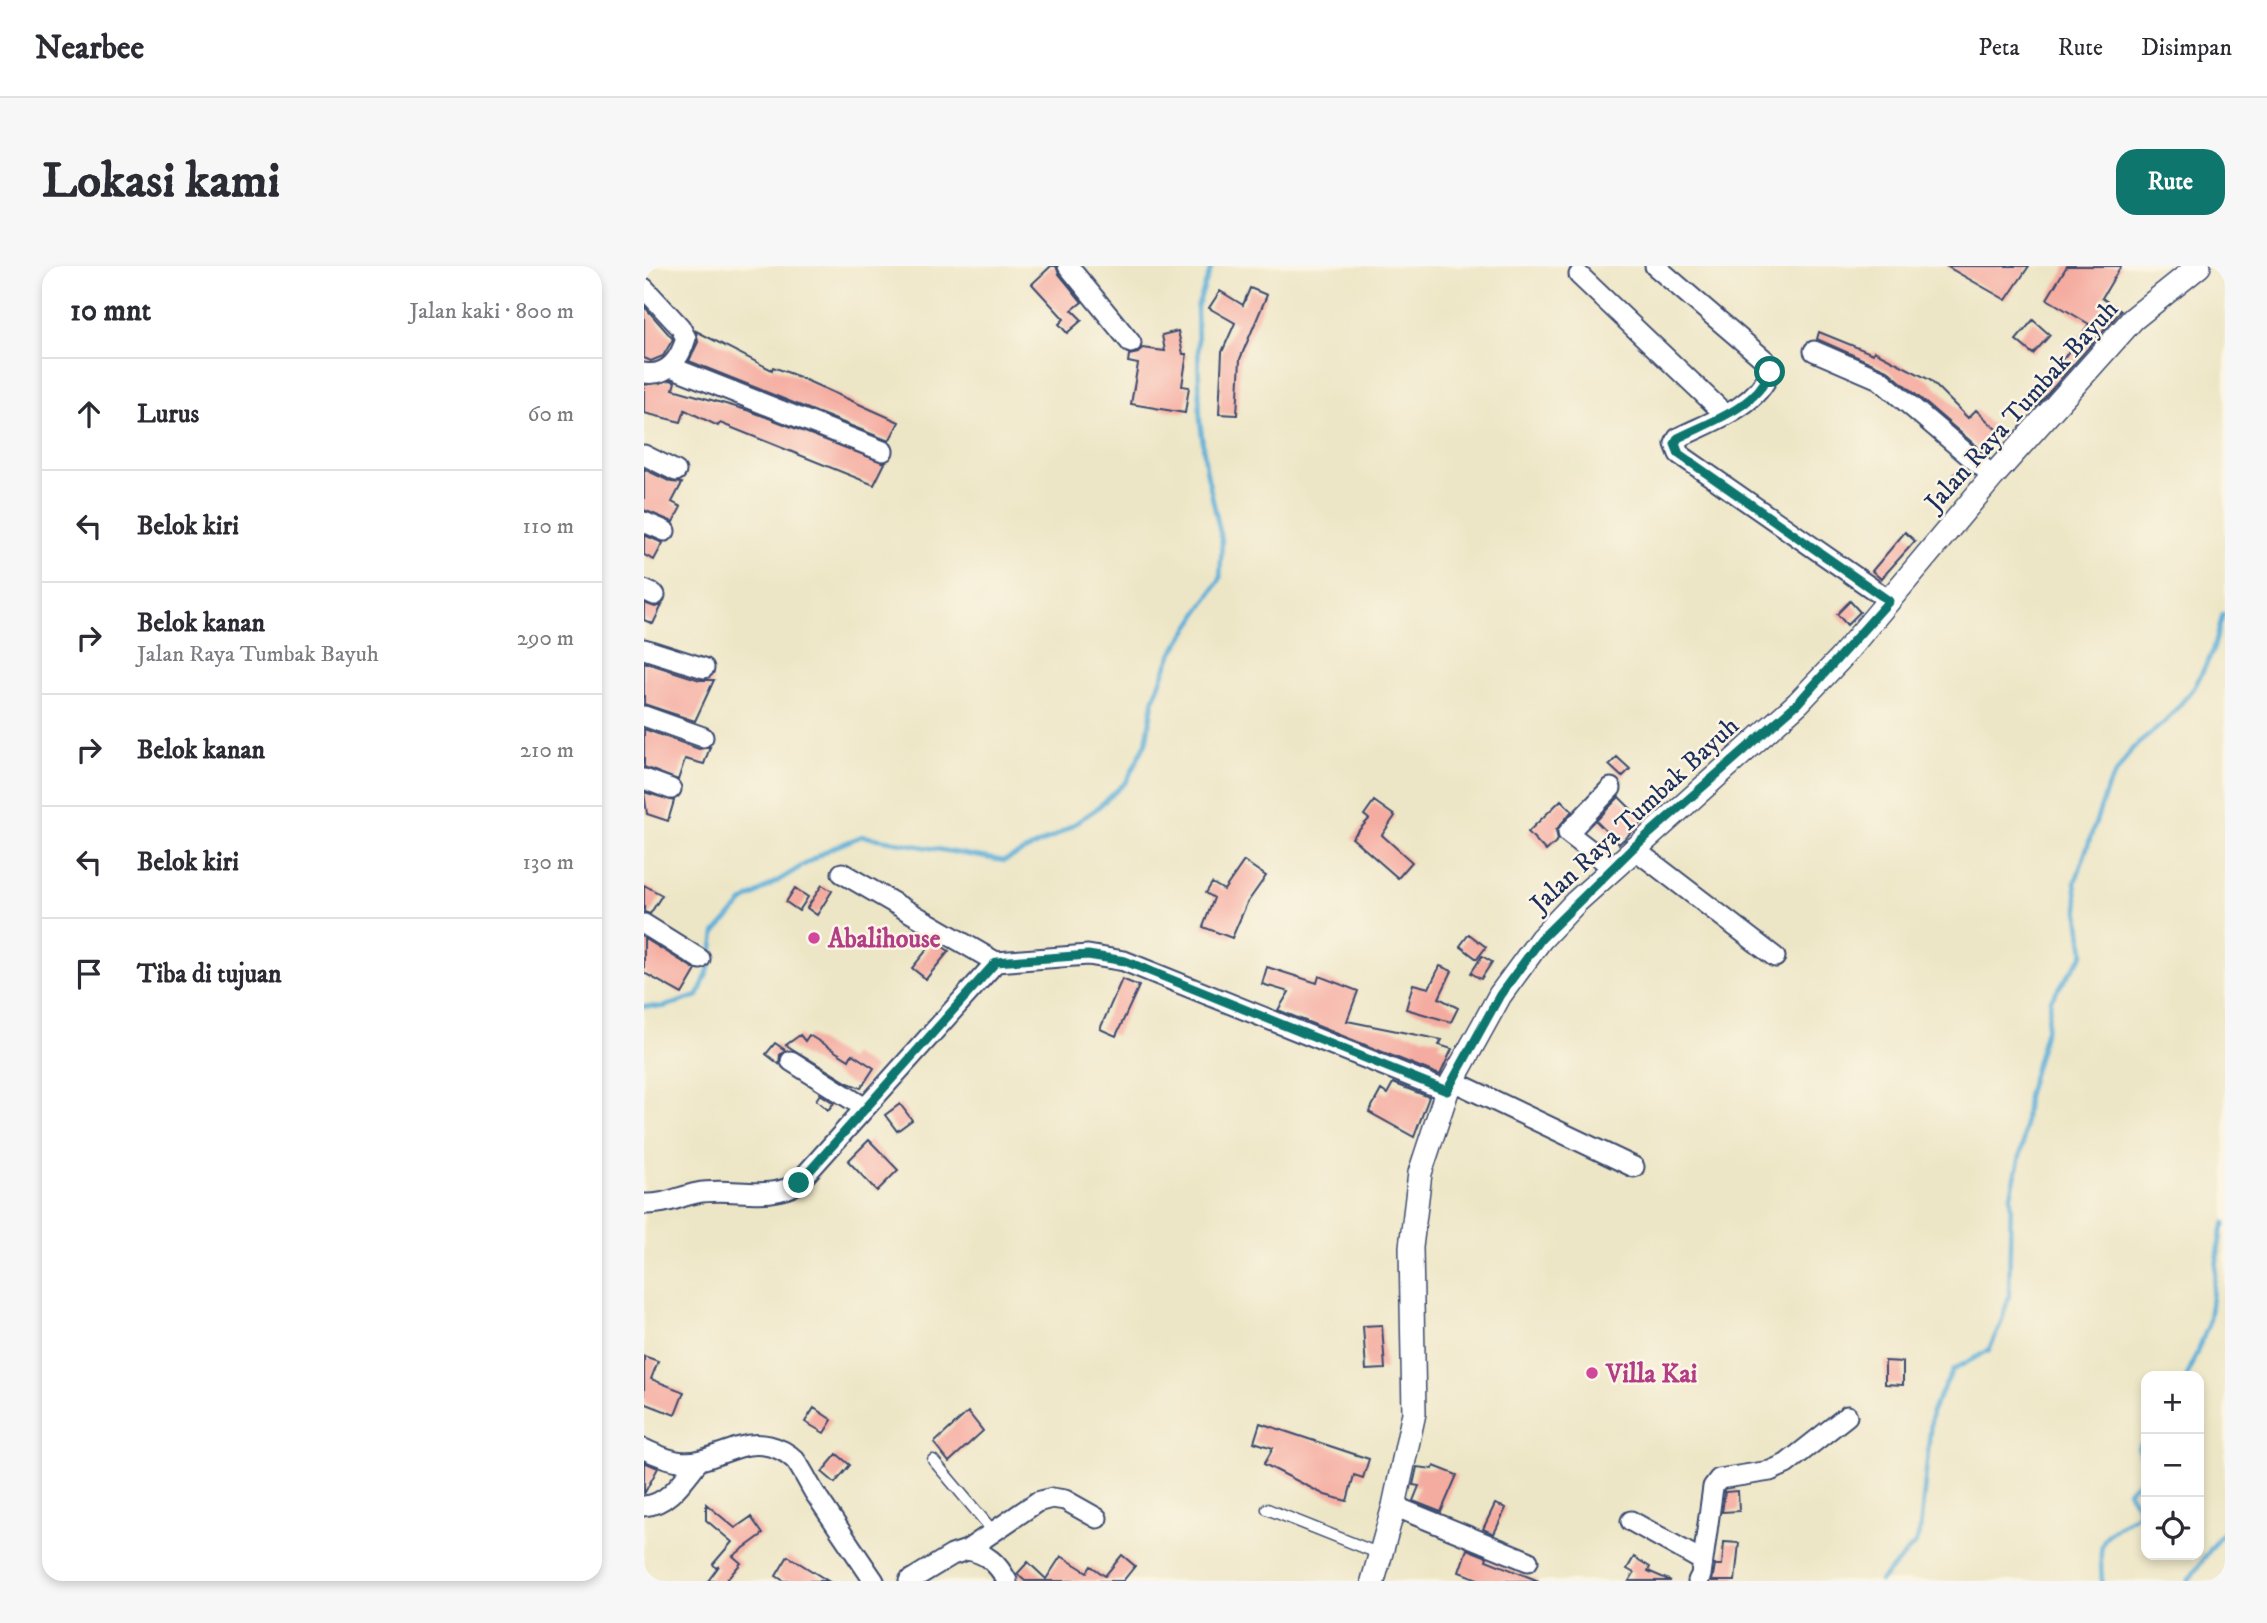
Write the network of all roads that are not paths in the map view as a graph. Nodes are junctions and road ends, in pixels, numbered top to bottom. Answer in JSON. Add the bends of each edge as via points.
{"nodes":[{"id":1,"x":1069,"y":266,"type":"edge"},
{"id":2,"x":1655,"y":266,"type":"edge"},
{"id":3,"x":2188,"y":269,"type":"edge"},
{"id":4,"x":1579,"y":275,"type":"dead end"},
{"id":5,"x":644,"y":288,"type":"edge"},
{"id":6,"x":1131,"y":344,"type":"dead end"},
{"id":7,"x":1814,"y":351,"type":"dead end"},
{"id":8,"x":671,"y":367,"type":"junction"},
{"id":9,"x":644,"y":373,"type":"edge"},
{"id":10,"x":1726,"y":415,"type":"junction"},
{"id":11,"x":883,"y":451,"type":"dead end"},
{"id":12,"x":644,"y":455,"type":"edge"},
{"id":13,"x":676,"y":471,"type":"dead end"},
{"id":14,"x":1993,"y":476,"type":"junction"},
{"id":15,"x":644,"y":522,"type":"edge"},
{"id":16,"x":666,"y":531,"type":"dead end"},
{"id":17,"x":1889,"y":601,"type":"junction"},
{"id":18,"x":644,"y":649,"type":"edge"},
{"id":19,"x":704,"y":668,"type":"dead end"},
{"id":20,"x":644,"y":716,"type":"edge"},
{"id":21,"x":703,"y":737,"type":"dead end"},
{"id":22,"x":644,"y":779,"type":"edge"},
{"id":23,"x":1611,"y":788,"type":"dead end"},
{"id":24,"x":671,"y":789,"type":"dead end"},
{"id":25,"x":1633,"y":848,"type":"junction"},
{"id":26,"x":1612,"y":867,"type":"junction"},
{"id":27,"x":842,"y":873,"type":"dead end"},
{"id":28,"x":644,"y":923,"type":"edge"},
{"id":29,"x":1775,"y":957,"type":"dead end"},
{"id":30,"x":700,"y":959,"type":"dead end"},
{"id":31,"x":996,"y":962,"type":"junction"},
{"id":32,"x":791,"y":1061,"type":"dead end"},
{"id":33,"x":1450,"y":1086,"type":"junction"},
{"id":34,"x":865,"y":1108,"type":"junction"},
{"id":35,"x":1634,"y":1167,"type":"dead end"},
{"id":36,"x":644,"y":1204,"type":"edge"},
{"id":37,"x":1847,"y":1416,"type":"dead end"},
{"id":38,"x":644,"y":1450,"type":"edge"},
{"id":39,"x":933,"y":1460,"type":"dead end"},
{"id":40,"x":698,"y":1462,"type":"junction"},
{"id":41,"x":644,"y":1506,"type":"edge"},
{"id":42,"x":1394,"y":1506,"type":"junction"},
{"id":43,"x":1267,"y":1509,"type":"dead end"},
{"id":44,"x":1097,"y":1518,"type":"dead end"},
{"id":45,"x":1630,"y":1521,"type":"dead end"},
{"id":46,"x":993,"y":1531,"type":"junction"},
{"id":47,"x":967,"y":1549,"type":"junction"},
{"id":48,"x":1381,"y":1554,"type":"junction"},
{"id":49,"x":1701,"y":1560,"type":"junction"},
{"id":50,"x":1528,"y":1561,"type":"dead end"},
{"id":51,"x":874,"y":1581,"type":"edge"},
{"id":52,"x":909,"y":1581,"type":"edge"},
{"id":53,"x":1007,"y":1581,"type":"edge"},
{"id":54,"x":1373,"y":1581,"type":"edge"},
{"id":55,"x":1698,"y":1581,"type":"edge"}],
"edges":[{"from":1,"to":6,"type":"street"},
{"from":2,"to":10,"type":"street","via":[[1766,362],[1770,372],[1765,385]]},
{"from":3,"to":14,"type":"street","name":"Jalan Raya Tumbak Bayuh","via":[[2133,319]]},
{"from":4,"to":10,"type":"street"},
{"from":5,"to":8,"type":"street","via":[[684,332],[684,344]]},
{"from":7,"to":14,"type":"street","via":[[1879,379]]},
{"from":8,"to":9,"type":"street","via":[[661,374]]},
{"from":8,"to":11,"type":"street"},
{"from":10,"to":17,"type":"street","via":[[1678,438],[1679,454]]},
{"from":12,"to":13,"type":"street"},
{"from":14,"to":17,"type":"street","name":"Jalan Raya Tumbak Bayuh"},
{"from":15,"to":16,"type":"street"},
{"from":17,"to":25,"type":"street","name":"Jalan Raya Tumbak Bayuh","via":[[1798,703]]},
{"from":18,"to":19,"type":"street"},
{"from":20,"to":21,"type":"street"},
{"from":22,"to":24,"type":"street"},
{"from":23,"to":26,"type":"street","via":[[1568,833]]},
{"from":25,"to":26,"type":"street","name":"Jalan Raya Tumbak Bayuh"},
{"from":25,"to":29,"type":"street"},
{"from":26,"to":33,"type":"street","name":"Jalan Raya Tumbak Bayuh","via":[[1541,939],[1500,995]]},
{"from":27,"to":31,"type":"street"},
{"from":28,"to":30,"type":"street"},
{"from":31,"to":33,"type":"street","via":[[1088,955],[1125,961]]},
{"from":31,"to":34,"type":"street"},
{"from":32,"to":34,"type":"street"},
{"from":33,"to":35,"type":"street"},
{"from":33,"to":42,"type":"street","name":"Jalan Raya Tumbak Bayuh","via":[[1426,1148],[1415,1202],[1411,1247],[1414,1413]]},
{"from":34,"to":36,"type":"street","via":[[789,1189],[722,1190],[665,1204]]},
{"from":37,"to":49,"type":"street","via":[[1786,1464],[1719,1479],[1713,1487]]},
{"from":38,"to":40,"type":"street","via":[[667,1460]]},
{"from":39,"to":46,"type":"lane"},
{"from":40,"to":41,"type":"street","via":[[676,1489]]},
{"from":40,"to":51,"type":"street","via":[[759,1444],[773,1446],[794,1460]]},
{"from":42,"to":48,"type":"street","name":"Jalan Raya Tumbak Bayuh"},
{"from":42,"to":50,"type":"street"},
{"from":43,"to":48,"type":"lane"},
{"from":44,"to":46,"type":"street","via":[[1052,1498],[1037,1502]]},
{"from":45,"to":49,"type":"street"},
{"from":46,"to":47,"type":"street"},
{"from":47,"to":52,"type":"street"},
{"from":47,"to":53,"type":"street","via":[[994,1562]]},
{"from":48,"to":54,"type":"street","name":"Jalan Raya Tumbak Bayuh"},
{"from":49,"to":55,"type":"street"}]}
